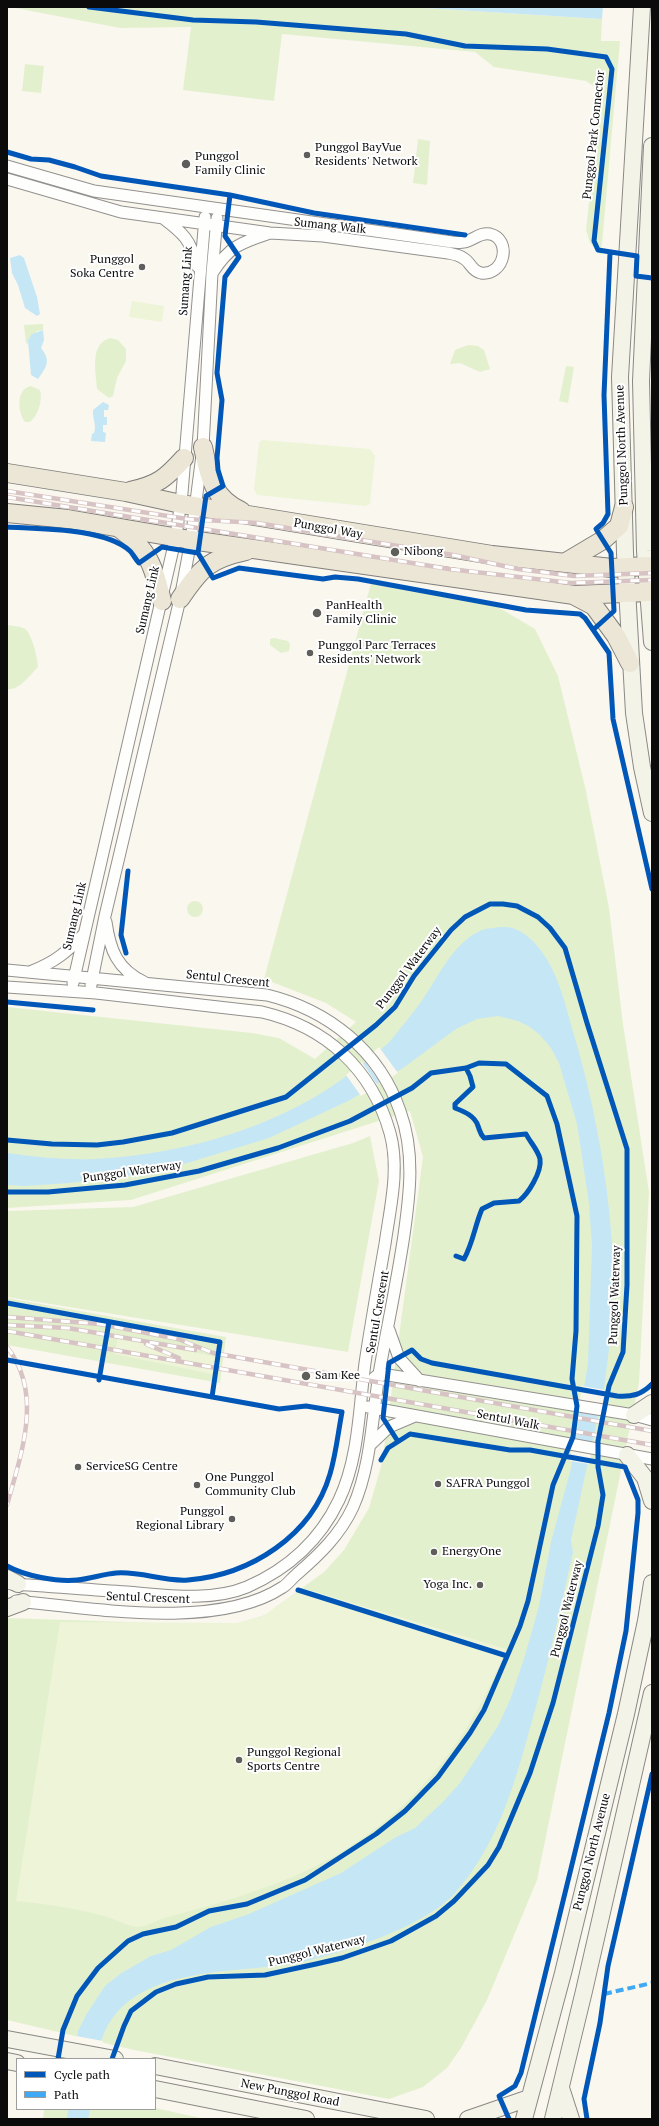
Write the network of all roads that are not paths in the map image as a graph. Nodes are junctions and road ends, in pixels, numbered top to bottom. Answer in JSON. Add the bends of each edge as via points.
{"nodes":[{"id":1,"x":642,"y":7,"type":"edge"},
{"id":2,"x":652,"y":146,"type":"edge"},
{"id":3,"x":7,"y":166,"type":"edge"},
{"id":4,"x":7,"y":179,"type":"edge"},
{"id":5,"x":206,"y":208,"type":"junction"},
{"id":6,"x":218,"y":210,"type":"junction"},
{"id":7,"x":160,"y":217,"type":"junction"},
{"id":8,"x":204,"y":223,"type":"junction"},
{"id":9,"x":217,"y":225,"type":"junction"},
{"id":10,"x":270,"y":233,"type":"junction"},
{"id":11,"x":212,"y":273,"type":"junction"},
{"id":12,"x":199,"y":274,"type":"junction"},
{"id":13,"x":203,"y":446,"type":"junction"},
{"id":14,"x":184,"y":458,"type":"junction"},
{"id":15,"x":7,"y":473,"type":"edge"},
{"id":16,"x":126,"y":492,"type":"junction"},
{"id":17,"x":643,"y":499,"type":"junction"},
{"id":18,"x":189,"y":505,"type":"junction"},
{"id":19,"x":624,"y":507,"type":"junction"},
{"id":20,"x":7,"y":513,"type":"edge"},
{"id":21,"x":253,"y":516,"type":"junction"},
{"id":22,"x":652,"y":516,"type":"edge"},
{"id":23,"x":116,"y":527,"type":"junction"},
{"id":24,"x":183,"y":538,"type":"junction"},
{"id":25,"x":255,"y":549,"type":"junction"},
{"id":26,"x":566,"y":562,"type":"junction"},
{"id":27,"x":649,"y":566,"type":"edge"},
{"id":28,"x":625,"y":567,"type":"junction"},
{"id":29,"x":650,"y":592,"type":"edge"},
{"id":30,"x":627,"y":594,"type":"junction"},
{"id":31,"x":574,"y":595,"type":"junction"},
{"id":32,"x":180,"y":599,"type":"junction"},
{"id":33,"x":162,"y":600,"type":"junction"},
{"id":34,"x":652,"y":642,"type":"edge"},
{"id":35,"x":630,"y":662,"type":"junction"},
{"id":36,"x":652,"y":813,"type":"edge"},
{"id":37,"x":105,"y":916,"type":"junction"},
{"id":38,"x":85,"y":934,"type":"junction"},
{"id":39,"x":7,"y":970,"type":"edge"},
{"id":40,"x":29,"y":972,"type":"junction"},
{"id":41,"x":74,"y":977,"type":"junction"},
{"id":42,"x":92,"y":979,"type":"junction"},
{"id":43,"x":149,"y":984,"type":"junction"},
{"id":44,"x":7,"y":986,"type":"edge"},
{"id":45,"x":71,"y":991,"type":"junction"},
{"id":46,"x":89,"y":992,"type":"junction"},
{"id":47,"x":388,"y":1328,"type":"junction"},
{"id":48,"x":379,"y":1374,"type":"junction"},
{"id":49,"x":420,"y":1381,"type":"junction"},
{"id":50,"x":362,"y":1389,"type":"junction"},
{"id":51,"x":652,"y":1403,"type":"edge"},
{"id":52,"x":360,"y":1406,"type":"junction"},
{"id":53,"x":375,"y":1409,"type":"junction"},
{"id":54,"x":634,"y":1415,"type":"junction"},
{"id":55,"x":415,"y":1416,"type":"junction"},
{"id":56,"x":652,"y":1420,"type":"edge"},
{"id":57,"x":370,"y":1445,"type":"junction"},
{"id":58,"x":627,"y":1455,"type":"junction"},
{"id":59,"x":652,"y":1459,"type":"edge"},
{"id":60,"x":652,"y":1501,"type":"edge"},
{"id":61,"x":11,"y":1582,"type":"edge"},
{"id":62,"x":652,"y":1584,"type":"edge"},
{"id":63,"x":15,"y":1601,"type":"edge"},
{"id":64,"x":7,"y":1608,"type":"edge"},
{"id":65,"x":652,"y":1693,"type":"edge"},
{"id":66,"x":7,"y":2039,"type":"edge"},
{"id":67,"x":111,"y":2058,"type":"edge"},
{"id":68,"x":162,"y":2068,"type":"edge"},
{"id":69,"x":561,"y":2088,"type":"junction"},
{"id":70,"x":160,"y":2090,"type":"edge"},
{"id":71,"x":529,"y":2098,"type":"junction"},
{"id":72,"x":306,"y":2119,"type":"edge"},
{"id":73,"x":426,"y":2119,"type":"edge"},
{"id":74,"x":468,"y":2119,"type":"edge"},
{"id":75,"x":524,"y":2119,"type":"edge"},
{"id":76,"x":553,"y":2119,"type":"edge"},
{"id":77,"x":571,"y":2119,"type":"edge"}],
"edges":[{"from":1,"to":19,"type":"main road","name":"Punggol North Avenue","via":[[620,377]]},
{"from":2,"to":17,"type":"main road","name":"Punggol North Avenue","via":[[641,381]]},
{"from":3,"to":5,"type":"street","name":"Sumang Walk","via":[[94,191]]},
{"from":4,"to":7,"type":"street","name":"Sumang Walk","via":[[121,212]]},
{"from":5,"to":6,"type":"street","name":"Sumang Walk"},
{"from":5,"to":8,"type":"street","name":"Sumang Link"},
{"from":6,"to":9,"type":"street","name":"Sumang Link"},
{"from":6,"to":10,"type":"street","name":"Sumang Walk","via":[[452,242],[465,242],[476,236],[490,234],[503,246],[504,256],[497,269],[482,273],[474,271],[463,258],[448,253],[323,236]]},
{"from":7,"to":8,"type":"street","name":"Sumang Walk"},
{"from":7,"to":12,"type":"street","via":[[182,232],[193,249]]},
{"from":8,"to":9,"type":"street","name":"Sumang Walk"},
{"from":8,"to":12,"type":"street","name":"Sumang Link"},
{"from":9,"to":10,"type":"street","name":"Sumang Walk"},
{"from":9,"to":11,"type":"street","name":"Sumang Link"},
{"from":10,"to":11,"type":"street","via":[[233,248],[223,256]]},
{"from":11,"to":13,"type":"street","name":"Sumang Link"},
{"from":12,"to":14,"type":"street","name":"Sumang Link"},
{"from":13,"to":18,"type":"street","name":"Sumang Link"},
{"from":13,"to":21,"type":"main road","via":[[210,481],[216,490],[231,506]]},
{"from":14,"to":16,"type":"main road","via":[[169,475],[155,485]]},
{"from":14,"to":18,"type":"street","name":"Sumang Link"},
{"from":15,"to":16,"type":"main road","name":"Punggol Way"},
{"from":16,"to":18,"type":"main road","name":"Punggol Way"},
{"from":17,"to":22,"type":"main road"},
{"from":17,"to":27,"type":"main road","name":"Punggol North Avenue"},
{"from":18,"to":21,"type":"main road","name":"Punggol Way"},
{"from":18,"to":24,"type":"street","name":"Sumang Link"},
{"from":18,"to":24,"type":"street","name":"Sumang Link"},
{"from":19,"to":26,"type":"main road","via":[[619,526],[603,540]]},
{"from":19,"to":28,"type":"main road","name":"Punggol North Avenue"},
{"from":20,"to":23,"type":"main road"},
{"from":21,"to":26,"type":"main road","name":"Punggol Way","via":[[492,555]]},
{"from":23,"to":24,"type":"main road"},
{"from":23,"to":33,"type":"main road","via":[[132,538],[148,557]]},
{"from":24,"to":25,"type":"main road"},
{"from":24,"to":32,"type":"street","name":"Sumang Link"},
{"from":24,"to":33,"type":"street","name":"Sumang Link"},
{"from":25,"to":31,"type":"main road"},
{"from":25,"to":32,"type":"main road","via":[[228,555],[210,563],[197,574]]},
{"from":26,"to":28,"type":"main road","name":"Punggol Way","via":[[612,568]]},
{"from":27,"to":28,"type":"main road","name":"Punggol Way"},
{"from":27,"to":29,"type":"main road","name":"Punggol North Avenue"},
{"from":28,"to":30,"type":"main road","name":"Punggol North Avenue"},
{"from":29,"to":30,"type":"main road"},
{"from":29,"to":34,"type":"main road","name":"Punggol North Avenue"},
{"from":30,"to":31,"type":"main road"},
{"from":30,"to":35,"type":"main road","name":"Punggol North Avenue"},
{"from":31,"to":35,"type":"main road","via":[[594,606],[616,636]]},
{"from":32,"to":37,"type":"street","name":"Sumang Link"},
{"from":33,"to":38,"type":"street","name":"Sumang Link"},
{"from":35,"to":36,"type":"main road","name":"Punggol North Avenue","via":[[635,721]]},
{"from":37,"to":42,"type":"street","name":"Sumang Link"},
{"from":37,"to":43,"type":"street","via":[[116,960],[134,977]]},
{"from":38,"to":40,"type":"street","via":[[50,964]]},
{"from":38,"to":41,"type":"street","name":"Sumang Link"},
{"from":39,"to":40,"type":"street","name":"Sentul Crescent"},
{"from":40,"to":41,"type":"street","name":"Sentul Crescent"},
{"from":41,"to":42,"type":"street","name":"Sentul Crescent"},
{"from":41,"to":45,"type":"street","name":"Sumang Link"},
{"from":42,"to":43,"type":"street","name":"Sentul Crescent"},
{"from":42,"to":46,"type":"street","name":"Sumang Link"},
{"from":43,"to":47,"type":"street","name":"Sentul Crescent","via":[[233,990],[291,1002],[320,1014],[342,1028],[373,1061],[387,1081],[400,1111],[410,1153],[410,1191]]},
{"from":44,"to":45,"type":"street","name":"Sentul Crescent"},
{"from":45,"to":46,"type":"street","name":"Sentul Crescent"},
{"from":46,"to":50,"type":"street","name":"Sentul Crescent","via":[[262,1012],[283,1017],[312,1030],[330,1042],[361,1073],[376,1098],[390,1133],[393,1150],[393,1185]]},
{"from":47,"to":48,"type":"street","name":"Sentul Crescent"},
{"from":47,"to":49,"type":"street","via":[[399,1358]]},
{"from":48,"to":49,"type":"street","name":"Sentul Walk"},
{"from":48,"to":50,"type":"street"},
{"from":48,"to":53,"type":"street","name":"Sentul Crescent"},
{"from":49,"to":54,"type":"street","name":"Sentul Walk"},
{"from":50,"to":52,"type":"street","name":"Sentul Crescent"},
{"from":51,"to":54,"type":"main road"},
{"from":52,"to":53,"type":"street","name":"Sentul Walk"},
{"from":52,"to":61,"type":"street","name":"Sentul Crescent","via":[[353,1457],[340,1499],[319,1534],[301,1554],[282,1568],[245,1588],[188,1596]]},
{"from":53,"to":55,"type":"street","name":"Sentul Walk"},
{"from":53,"to":57,"type":"street","name":"Sentul Crescent"},
{"from":54,"to":56,"type":"street","name":"Sentul Walk"},
{"from":55,"to":57,"type":"street","via":[[389,1426]]},
{"from":55,"to":58,"type":"street","name":"Sentul Walk"},
{"from":57,"to":63,"type":"street","name":"Sentul Crescent","via":[[364,1478],[340,1531],[317,1557],[284,1586],[262,1598],[238,1606],[188,1614]]},
{"from":58,"to":59,"type":"street","name":"Sentul Walk"},
{"from":58,"to":60,"type":"main road","via":[[645,1478]]},
{"from":62,"to":71,"type":"main road","name":"Punggol North Avenue","via":[[626,1714],[563,1973]]},
{"from":63,"to":64,"type":"main road"},
{"from":65,"to":69,"type":"main road","name":"Punggol North Avenue"},
{"from":66,"to":67,"type":"main road"},
{"from":68,"to":73,"type":"main road","name":"New Punggol Road"},
{"from":69,"to":76,"type":"main road","name":"Punggol North Avenue"},
{"from":69,"to":77,"type":"main road"},
{"from":70,"to":72,"type":"main road","name":"New Punggol Road"},
{"from":71,"to":74,"type":"main road"},
{"from":71,"to":75,"type":"main road","name":"Punggol North Avenue"}]}
